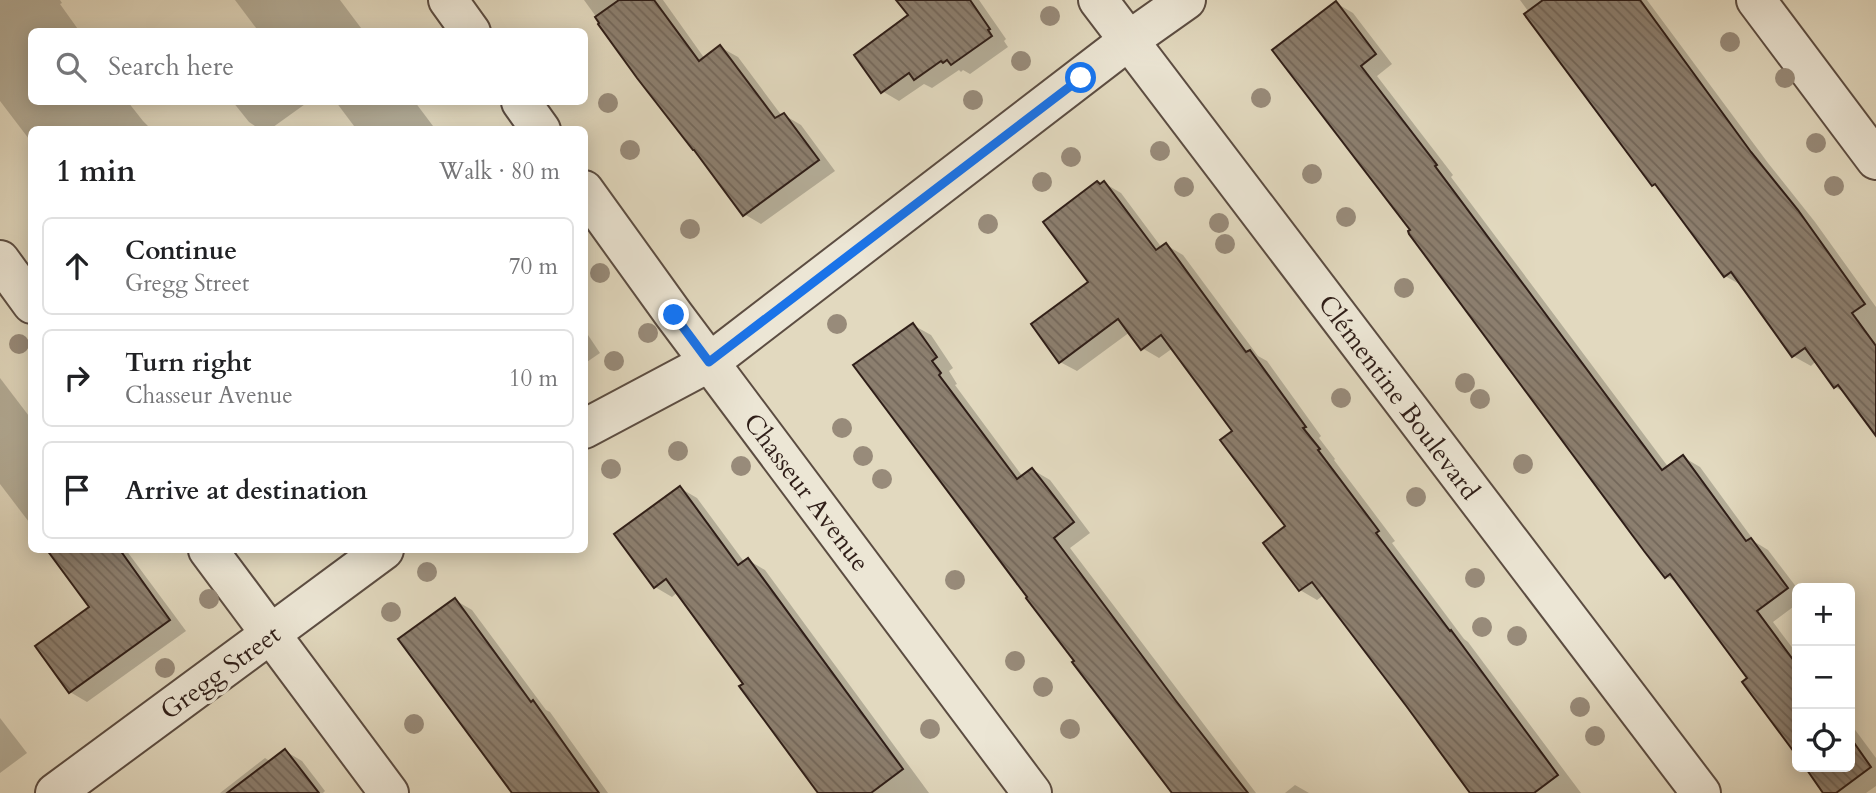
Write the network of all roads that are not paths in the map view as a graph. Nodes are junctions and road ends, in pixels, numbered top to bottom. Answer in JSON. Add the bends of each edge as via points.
{"nodes":[{"id":1,"x":449,"y":0,"type":"edge"},
{"id":2,"x":1098,"y":0,"type":"edge"},
{"id":3,"x":1186,"y":0,"type":"edge"},
{"id":4,"x":1755,"y":0,"type":"edge"},
{"id":5,"x":468,"y":28,"type":"edge"},
{"id":6,"x":1128,"y":41,"type":"junction"},
{"id":7,"x":523,"y":105,"type":"edge"},
{"id":8,"x":538,"y":126,"type":"edge"},
{"id":9,"x":1876,"y":160,"type":"edge"},
{"id":10,"x":588,"y":196,"type":"edge"},
{"id":11,"x":0,"y":260,"type":"edge"},
{"id":12,"x":28,"y":298,"type":"edge"},
{"id":13,"x":709,"y":362,"type":"junction"},
{"id":14,"x":588,"y":427,"type":"edge"},
{"id":15,"x":210,"y":553,"type":"edge"},
{"id":16,"x":380,"y":553,"type":"edge"},
{"id":17,"x":270,"y":635,"type":"junction"},
{"id":18,"x":55,"y":793,"type":"edge"},
{"id":19,"x":389,"y":793,"type":"edge"},
{"id":20,"x":1031,"y":793,"type":"edge"},
{"id":21,"x":1701,"y":793,"type":"edge"}],
"edges":[{"from":1,"to":5,"type":"street"},
{"from":2,"to":6,"type":"street","name":"Clémentine Boulevard"},
{"from":3,"to":6,"type":"street"},
{"from":4,"to":9,"type":"street"},
{"from":6,"to":13,"type":"street"},
{"from":6,"to":21,"type":"street","name":"Clémentine Boulevard"},
{"from":7,"to":8,"type":"street"},
{"from":10,"to":13,"type":"street","name":"Chasseur Avenue"},
{"from":11,"to":12,"type":"street"},
{"from":13,"to":14,"type":"street"},
{"from":13,"to":20,"type":"street","name":"Chasseur Avenue"},
{"from":15,"to":17,"type":"street"},
{"from":16,"to":17,"type":"street","name":"Gregg Street"},
{"from":17,"to":18,"type":"street","name":"Gregg Street"},
{"from":17,"to":19,"type":"street"}]}
